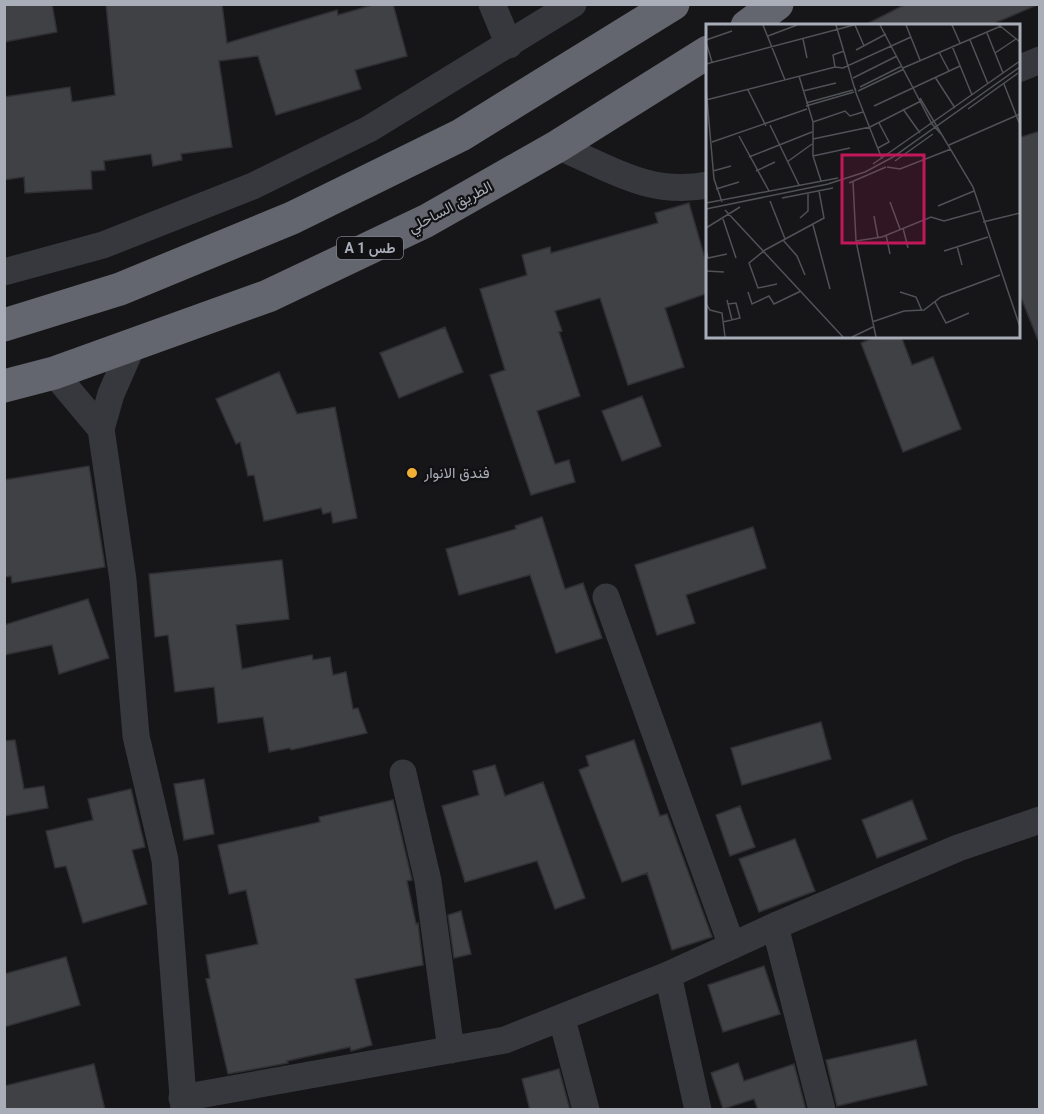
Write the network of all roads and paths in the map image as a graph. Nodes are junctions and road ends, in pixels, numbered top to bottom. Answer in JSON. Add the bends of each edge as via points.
{"nodes":[{"id":1,"x":492,"y":4,"type":"edge"},
{"id":2,"x":573,"y":4,"type":"edge"},
{"id":3,"x":673,"y":4,"type":"edge"},
{"id":4,"x":777,"y":4,"type":"edge"},
{"id":5,"x":750,"y":24,"type":"edge"},
{"id":6,"x":509,"y":45,"type":"junction"},
{"id":7,"x":706,"y":53,"type":"edge"},
{"id":8,"x":1040,"y":60,"type":"edge"},
{"id":9,"x":1020,"y":68,"type":"edge"},
{"id":10,"x":558,"y":146,"type":"junction"},
{"id":11,"x":706,"y":185,"type":"edge"},
{"id":12,"x":4,"y":272,"type":"edge"},
{"id":13,"x":4,"y":326,"type":"edge"},
{"id":14,"x":133,"y":344,"type":"junction"},
{"id":15,"x":54,"y":373,"type":"junction"},
{"id":16,"x":4,"y":386,"type":"edge"},
{"id":17,"x":101,"y":429,"type":"junction"},
{"id":18,"x":606,"y":597,"type":"dead end"},
{"id":19,"x":403,"y":773,"type":"dead end"},
{"id":20,"x":1040,"y":820,"type":"edge"},
{"id":21,"x":775,"y":926,"type":"junction"},
{"id":22,"x":732,"y":946,"type":"junction"},
{"id":23,"x":668,"y":975,"type":"junction"},
{"id":24,"x":562,"y":1019,"type":"junction"},
{"id":25,"x":451,"y":1050,"type":"junction"},
{"id":26,"x":183,"y":1104,"type":"edge"},
{"id":27,"x":586,"y":1110,"type":"edge"},
{"id":28,"x":698,"y":1110,"type":"edge"},
{"id":29,"x":822,"y":1110,"type":"edge"}],
"edges":[{"from":1,"to":6,"type":"street"},
{"from":2,"to":6,"type":"street"},
{"from":3,"to":13,"type":"highway","via":[[461,135],[292,218],[120,288]]},
{"from":4,"to":5,"type":"highway"},
{"from":6,"to":12,"type":"street","via":[[369,129],[253,186],[103,245]]},
{"from":7,"to":10,"type":"highway","name":"الطريق الساحلي","number":"A 1 طس"},
{"from":8,"to":9,"type":"street"},
{"from":10,"to":11,"type":"street","via":[[646,185],[687,189]]},
{"from":10,"to":14,"type":"highway","name":"الطريق الساحلي","number":"A 1 طس","via":[[426,221],[268,296]]},
{"from":14,"to":15,"type":"highway","name":"الطريق الساحلي","number":"A 1 طس"},
{"from":14,"to":17,"type":"street"},
{"from":15,"to":16,"type":"highway","name":"الطريق الساحلي","number":"A 1 طس"},
{"from":15,"to":17,"type":"street"},
{"from":17,"to":26,"type":"street","via":[[123,580],[136,736],[165,860]]},
{"from":18,"to":22,"type":"street"},
{"from":19,"to":25,"type":"street","via":[[428,881]]},
{"from":20,"to":21,"type":"street","via":[[958,848]]},
{"from":21,"to":22,"type":"street"},
{"from":21,"to":29,"type":"street"},
{"from":22,"to":23,"type":"street"},
{"from":23,"to":24,"type":"street"},
{"from":23,"to":28,"type":"street"},
{"from":24,"to":25,"type":"street","via":[[506,1040]]},
{"from":24,"to":27,"type":"street"},
{"from":25,"to":26,"type":"street"}]}
